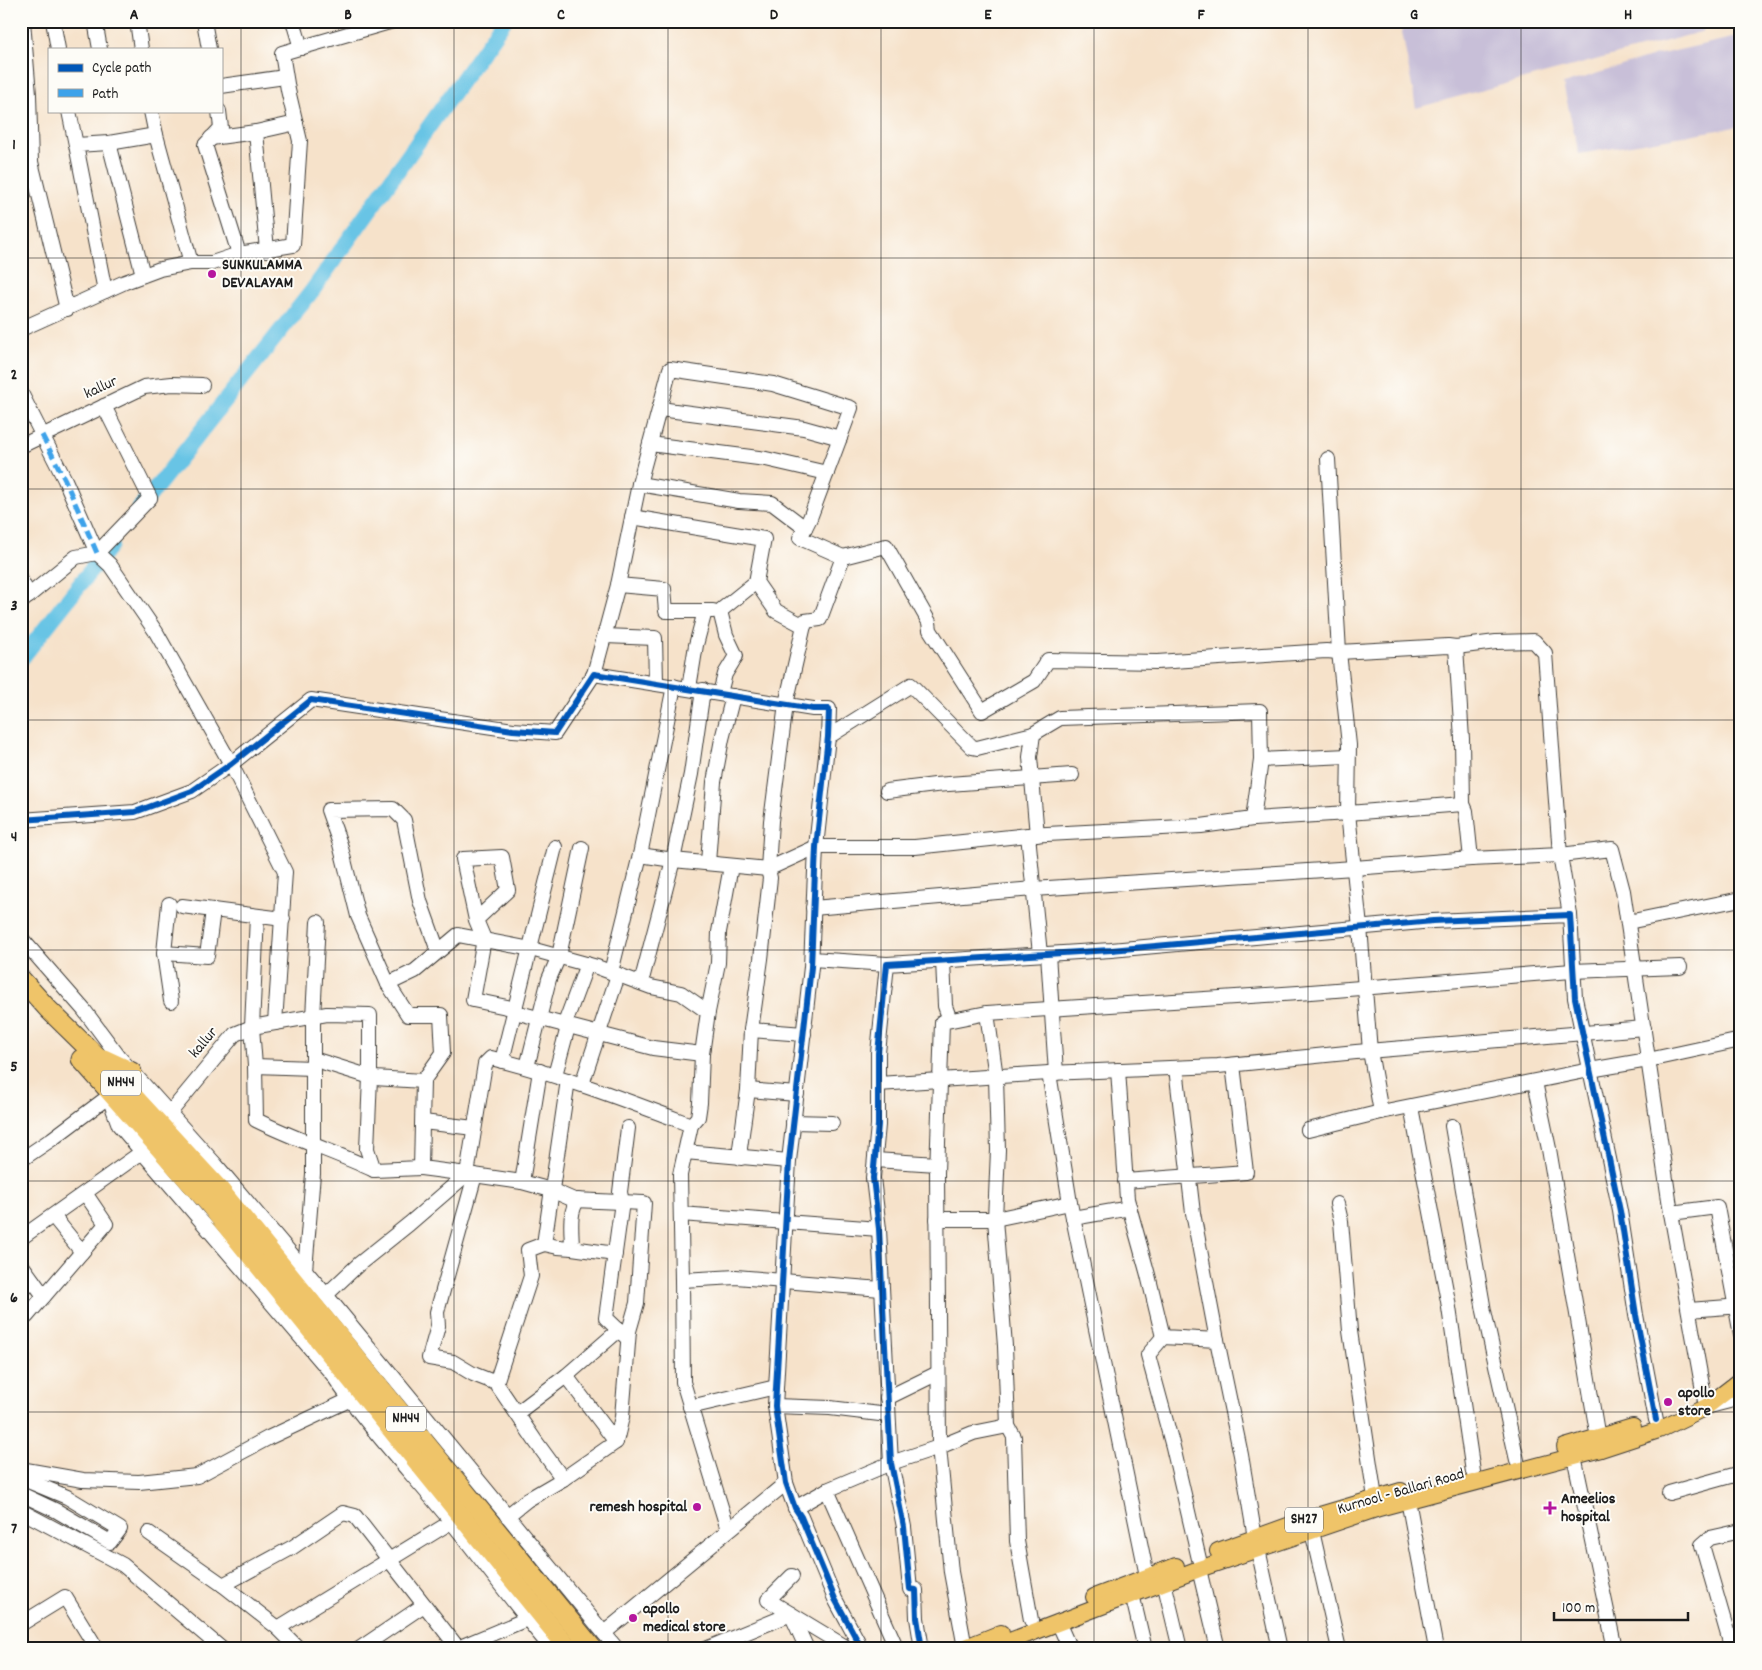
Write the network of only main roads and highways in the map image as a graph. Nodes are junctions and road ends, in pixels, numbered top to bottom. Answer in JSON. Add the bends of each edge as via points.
{"nodes":[{"id":1,"x":21,"y":979,"type":"edge"},
{"id":2,"x":21,"y":997,"type":"edge"},
{"id":3,"x":96,"y":1056,"type":"junction"},
{"id":4,"x":132,"y":1072,"type":"road end"},
{"id":5,"x":1741,"y":1380,"type":"edge"},
{"id":6,"x":1706,"y":1407,"type":"junction"},
{"id":7,"x":1257,"y":1543,"type":"junction"},
{"id":8,"x":1199,"y":1564,"type":"junction"},
{"id":9,"x":599,"y":1641,"type":"edge"},
{"id":10,"x":997,"y":1647,"type":"edge"},
{"id":11,"x":555,"y":1648,"type":"edge"},
{"id":12,"x":963,"y":1648,"type":"edge"}],
"edges":[{"from":1,"to":3,"type":"highway","number":"NH44"},
{"from":2,"to":11,"type":"highway","number":"NH44","via":[[209,1204]]},
{"from":3,"to":4,"type":"highway"},
{"from":3,"to":9,"type":"highway","number":"NH44","via":[[219,1190]]},
{"from":5,"to":6,"type":"main road","name":"Kurnool - Ballari Road","number":"SH27"},
{"from":6,"to":7,"type":"main road","name":"Kurnool - Ballari Road","number":"SH27","via":[[1375,1498],[1310,1518]]},
{"from":6,"to":7,"type":"main road","name":"Kurnool - Ballari Road","number":"SH27","via":[[1659,1430],[1601,1449],[1408,1500],[1312,1531]]},
{"from":7,"to":8,"type":"main road","name":"Kurnool - Ballari Road","number":"SH27"},
{"from":8,"to":10,"type":"main road","name":"Kurnool - Ballari Road","number":"SH27","via":[[1164,1582]]},
{"from":8,"to":12,"type":"main road","name":"Kurnool - Ballari Road","number":"SH27","via":[[1147,1576]]}]}
